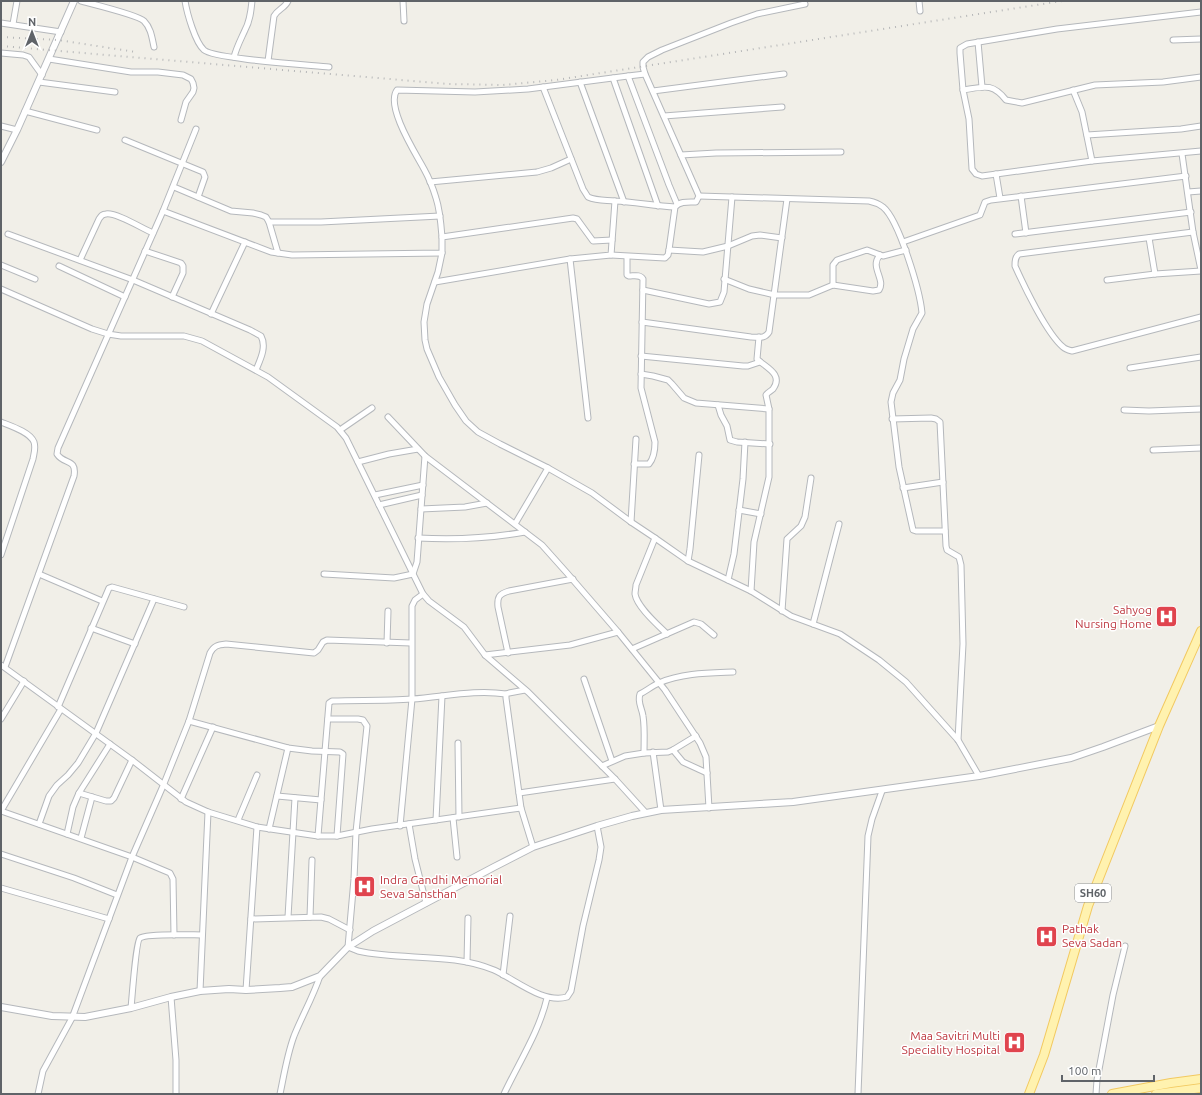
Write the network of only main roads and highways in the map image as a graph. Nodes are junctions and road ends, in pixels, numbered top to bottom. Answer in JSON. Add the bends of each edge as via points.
{"nodes":[{"id":1,"x":1201,"y":631,"type":"edge"},
{"id":2,"x":1201,"y":1079,"type":"edge"},
{"id":3,"x":1201,"y":1088,"type":"edge"},
{"id":4,"x":1155,"y":1090,"type":"edge"},
{"id":5,"x":1192,"y":1091,"type":"edge"},
{"id":6,"x":1029,"y":1094,"type":"edge"},
{"id":7,"x":1112,"y":1094,"type":"edge"}],
"edges":[{"from":1,"to":6,"type":"main road","number":"SH60","via":[[1159,726],[1088,906],[1044,1055]]},
{"from":2,"to":4,"type":"main road","via":[[1171,1083]]},
{"from":3,"to":5,"type":"main road"},
{"from":4,"to":5,"type":"main road"},
{"from":4,"to":7,"type":"main road"}]}
